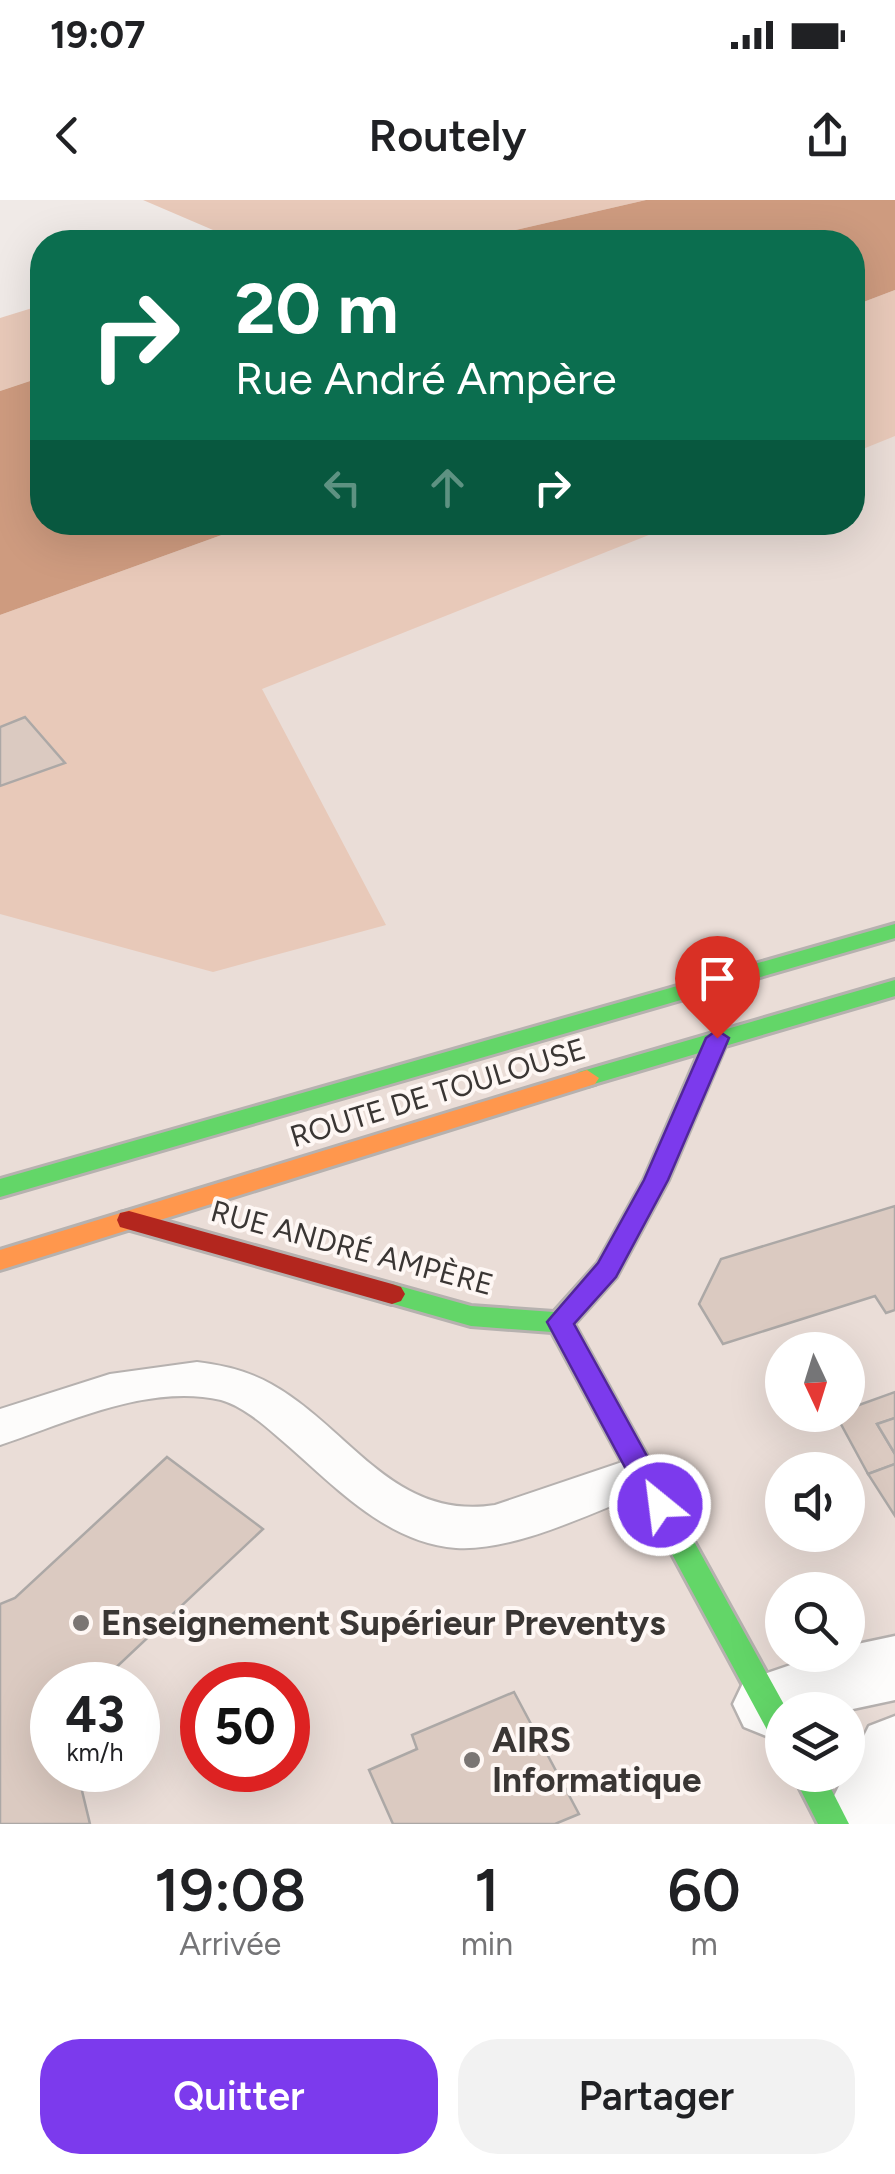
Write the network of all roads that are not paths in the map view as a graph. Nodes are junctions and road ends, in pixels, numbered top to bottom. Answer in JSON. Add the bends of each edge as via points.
{"nodes":[{"id":1,"x":895,"y":931,"type":"edge"},
{"id":2,"x":895,"y":988,"type":"edge"},
{"id":3,"x":717,"y":1038,"type":"junction"},
{"id":4,"x":0,"y":1188,"type":"edge"},
{"id":5,"x":130,"y":1220,"type":"junction"},
{"id":6,"x":0,"y":1260,"type":"edge"},
{"id":7,"x":560,"y":1322,"type":"junction"},
{"id":8,"x":0,"y":1427,"type":"edge"},
{"id":9,"x":643,"y":1474,"type":"junction"},
{"id":10,"x":895,"y":1668,"type":"edge"},
{"id":11,"x":824,"y":1692,"type":"edge"},
{"id":12,"x":765,"y":1696,"type":"edge"},
{"id":13,"x":895,"y":1750,"type":"edge"},
{"id":14,"x":817,"y":1792,"type":"edge"},
{"id":15,"x":834,"y":1824,"type":"edge"},
{"id":16,"x":857,"y":1824,"type":"edge"}],
"edges":[{"from":1,"to":4,"type":"main road","name":"ROUTE DE TOULOUSE"},
{"from":2,"to":3,"type":"main road","name":"ROUTE DE TOULOUSE"},
{"from":3,"to":5,"type":"main road","name":"ROUTE DE TOULOUSE"},
{"from":3,"to":7,"type":"main road","via":[[656,1180],[607,1270]]},
{"from":5,"to":6,"type":"main road","name":"ROUTE DE TOULOUSE"},
{"from":5,"to":7,"type":"main road","name":"RUE ANDRÉ AMPÈRE","via":[[471,1316]]},
{"from":7,"to":9,"type":"main road"},
{"from":8,"to":9,"type":"lane","via":[[140,1387],[225,1383],[268,1406],[381,1498],[455,1529],[490,1526]]},
{"from":9,"to":12,"type":"main road"},
{"from":10,"to":11,"type":"street","via":[[858,1675]]},
{"from":13,"to":16,"type":"street"},
{"from":14,"to":15,"type":"main road"}]}
